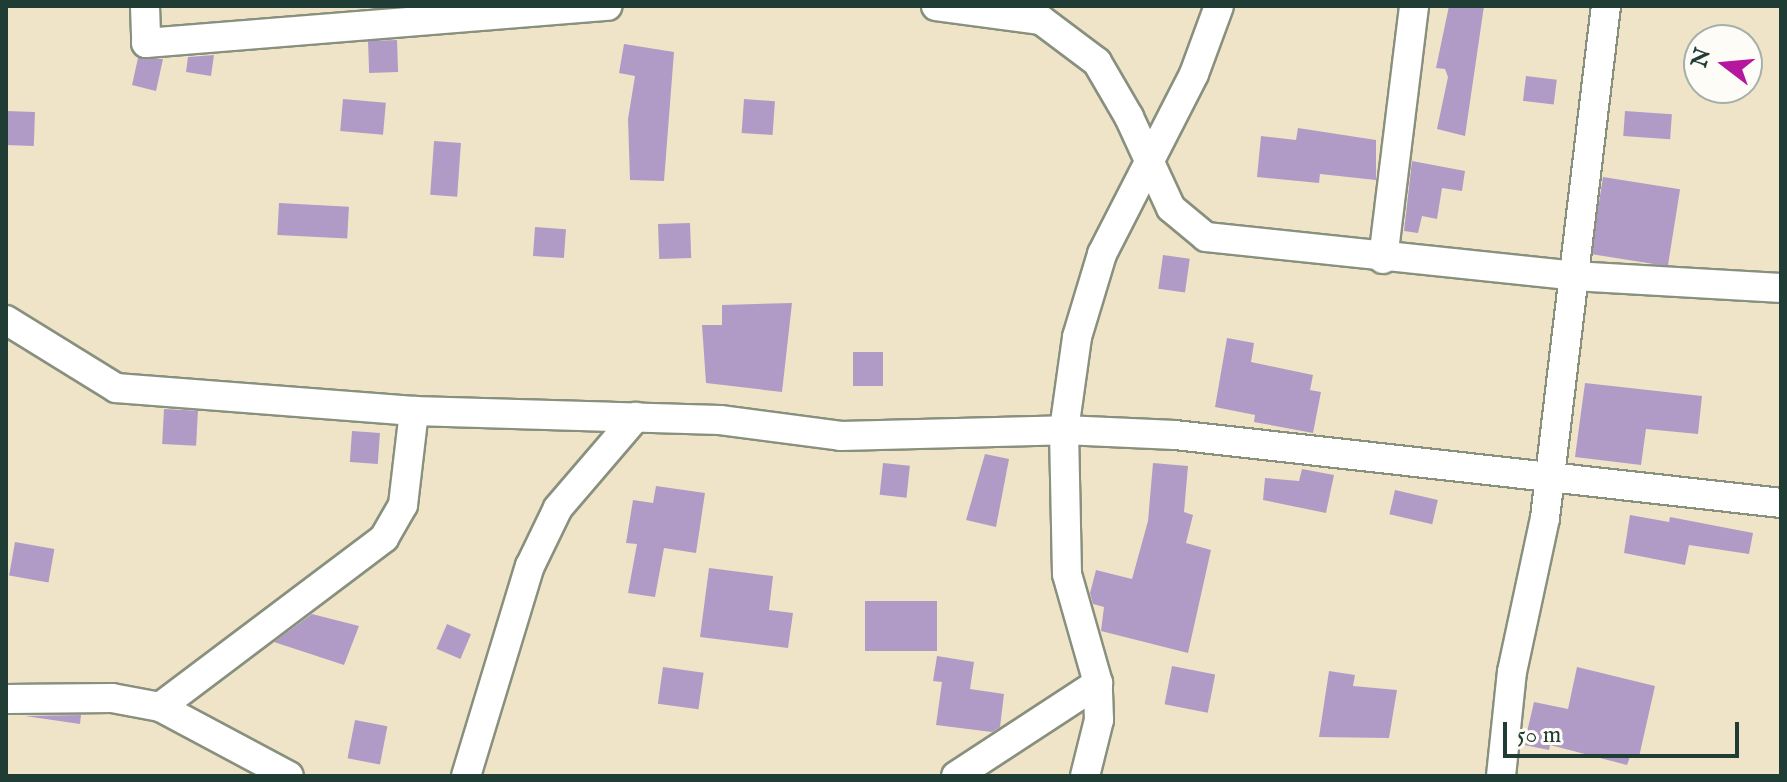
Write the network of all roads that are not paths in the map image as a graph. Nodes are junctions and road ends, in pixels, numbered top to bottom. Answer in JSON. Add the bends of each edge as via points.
{"nodes":[{"id":1,"x":145,"y":6,"type":"edge"},
{"id":2,"x":608,"y":6,"type":"edge"},
{"id":3,"x":936,"y":6,"type":"edge"},
{"id":4,"x":1219,"y":6,"type":"edge"},
{"id":5,"x":1414,"y":6,"type":"edge"},
{"id":6,"x":1606,"y":6,"type":"edge"},
{"id":7,"x":1148,"y":162,"type":"junction"},
{"id":8,"x":1383,"y":259,"type":"junction"},
{"id":9,"x":1574,"y":276,"type":"junction"},
{"id":10,"x":1781,"y":288,"type":"edge"},
{"id":11,"x":6,"y":320,"type":"edge"},
{"id":12,"x":414,"y":411,"type":"junction"},
{"id":13,"x":636,"y":417,"type":"junction"},
{"id":14,"x":1064,"y":430,"type":"junction"},
{"id":15,"x":1550,"y":477,"type":"junction"},
{"id":16,"x":1781,"y":503,"type":"edge"},
{"id":17,"x":1098,"y":683,"type":"junction"},
{"id":18,"x":6,"y":699,"type":"edge"},
{"id":19,"x":160,"y":707,"type":"junction"},
{"id":20,"x":289,"y":776,"type":"edge"},
{"id":21,"x":466,"y":776,"type":"edge"},
{"id":22,"x":956,"y":776,"type":"edge"},
{"id":23,"x":1085,"y":776,"type":"edge"},
{"id":24,"x":1501,"y":776,"type":"edge"}],
"edges":[{"from":1,"to":2,"type":"street","via":[[146,43]]},
{"from":3,"to":7,"type":"street","via":[[1041,20],[1097,62]]},
{"from":4,"to":7,"type":"street","via":[[1194,74]]},
{"from":5,"to":8,"type":"street"},
{"from":6,"to":9,"type":"street"},
{"from":7,"to":8,"type":"street","via":[[1171,208],[1206,237]]},
{"from":7,"to":14,"type":"street","via":[[1102,254],[1077,337]]},
{"from":8,"to":9,"type":"street"},
{"from":9,"to":10,"type":"street"},
{"from":9,"to":15,"type":"street"},
{"from":11,"to":12,"type":"street","via":[[116,388]]},
{"from":12,"to":13,"type":"street"},
{"from":12,"to":19,"type":"street","via":[[403,505],[390,531]]},
{"from":13,"to":14,"type":"street","via":[[720,420],[841,436]]},
{"from":13,"to":21,"type":"street","via":[[558,508],[530,566]]},
{"from":14,"to":15,"type":"street","via":[[1175,435]]},
{"from":14,"to":17,"type":"street","via":[[1067,574]]},
{"from":15,"to":16,"type":"street"},
{"from":15,"to":24,"type":"street","via":[[1512,672]]},
{"from":17,"to":22,"type":"street"},
{"from":17,"to":23,"type":"street","via":[[1099,720]]},
{"from":18,"to":19,"type":"street","via":[[112,698]]},
{"from":19,"to":20,"type":"street"}]}
